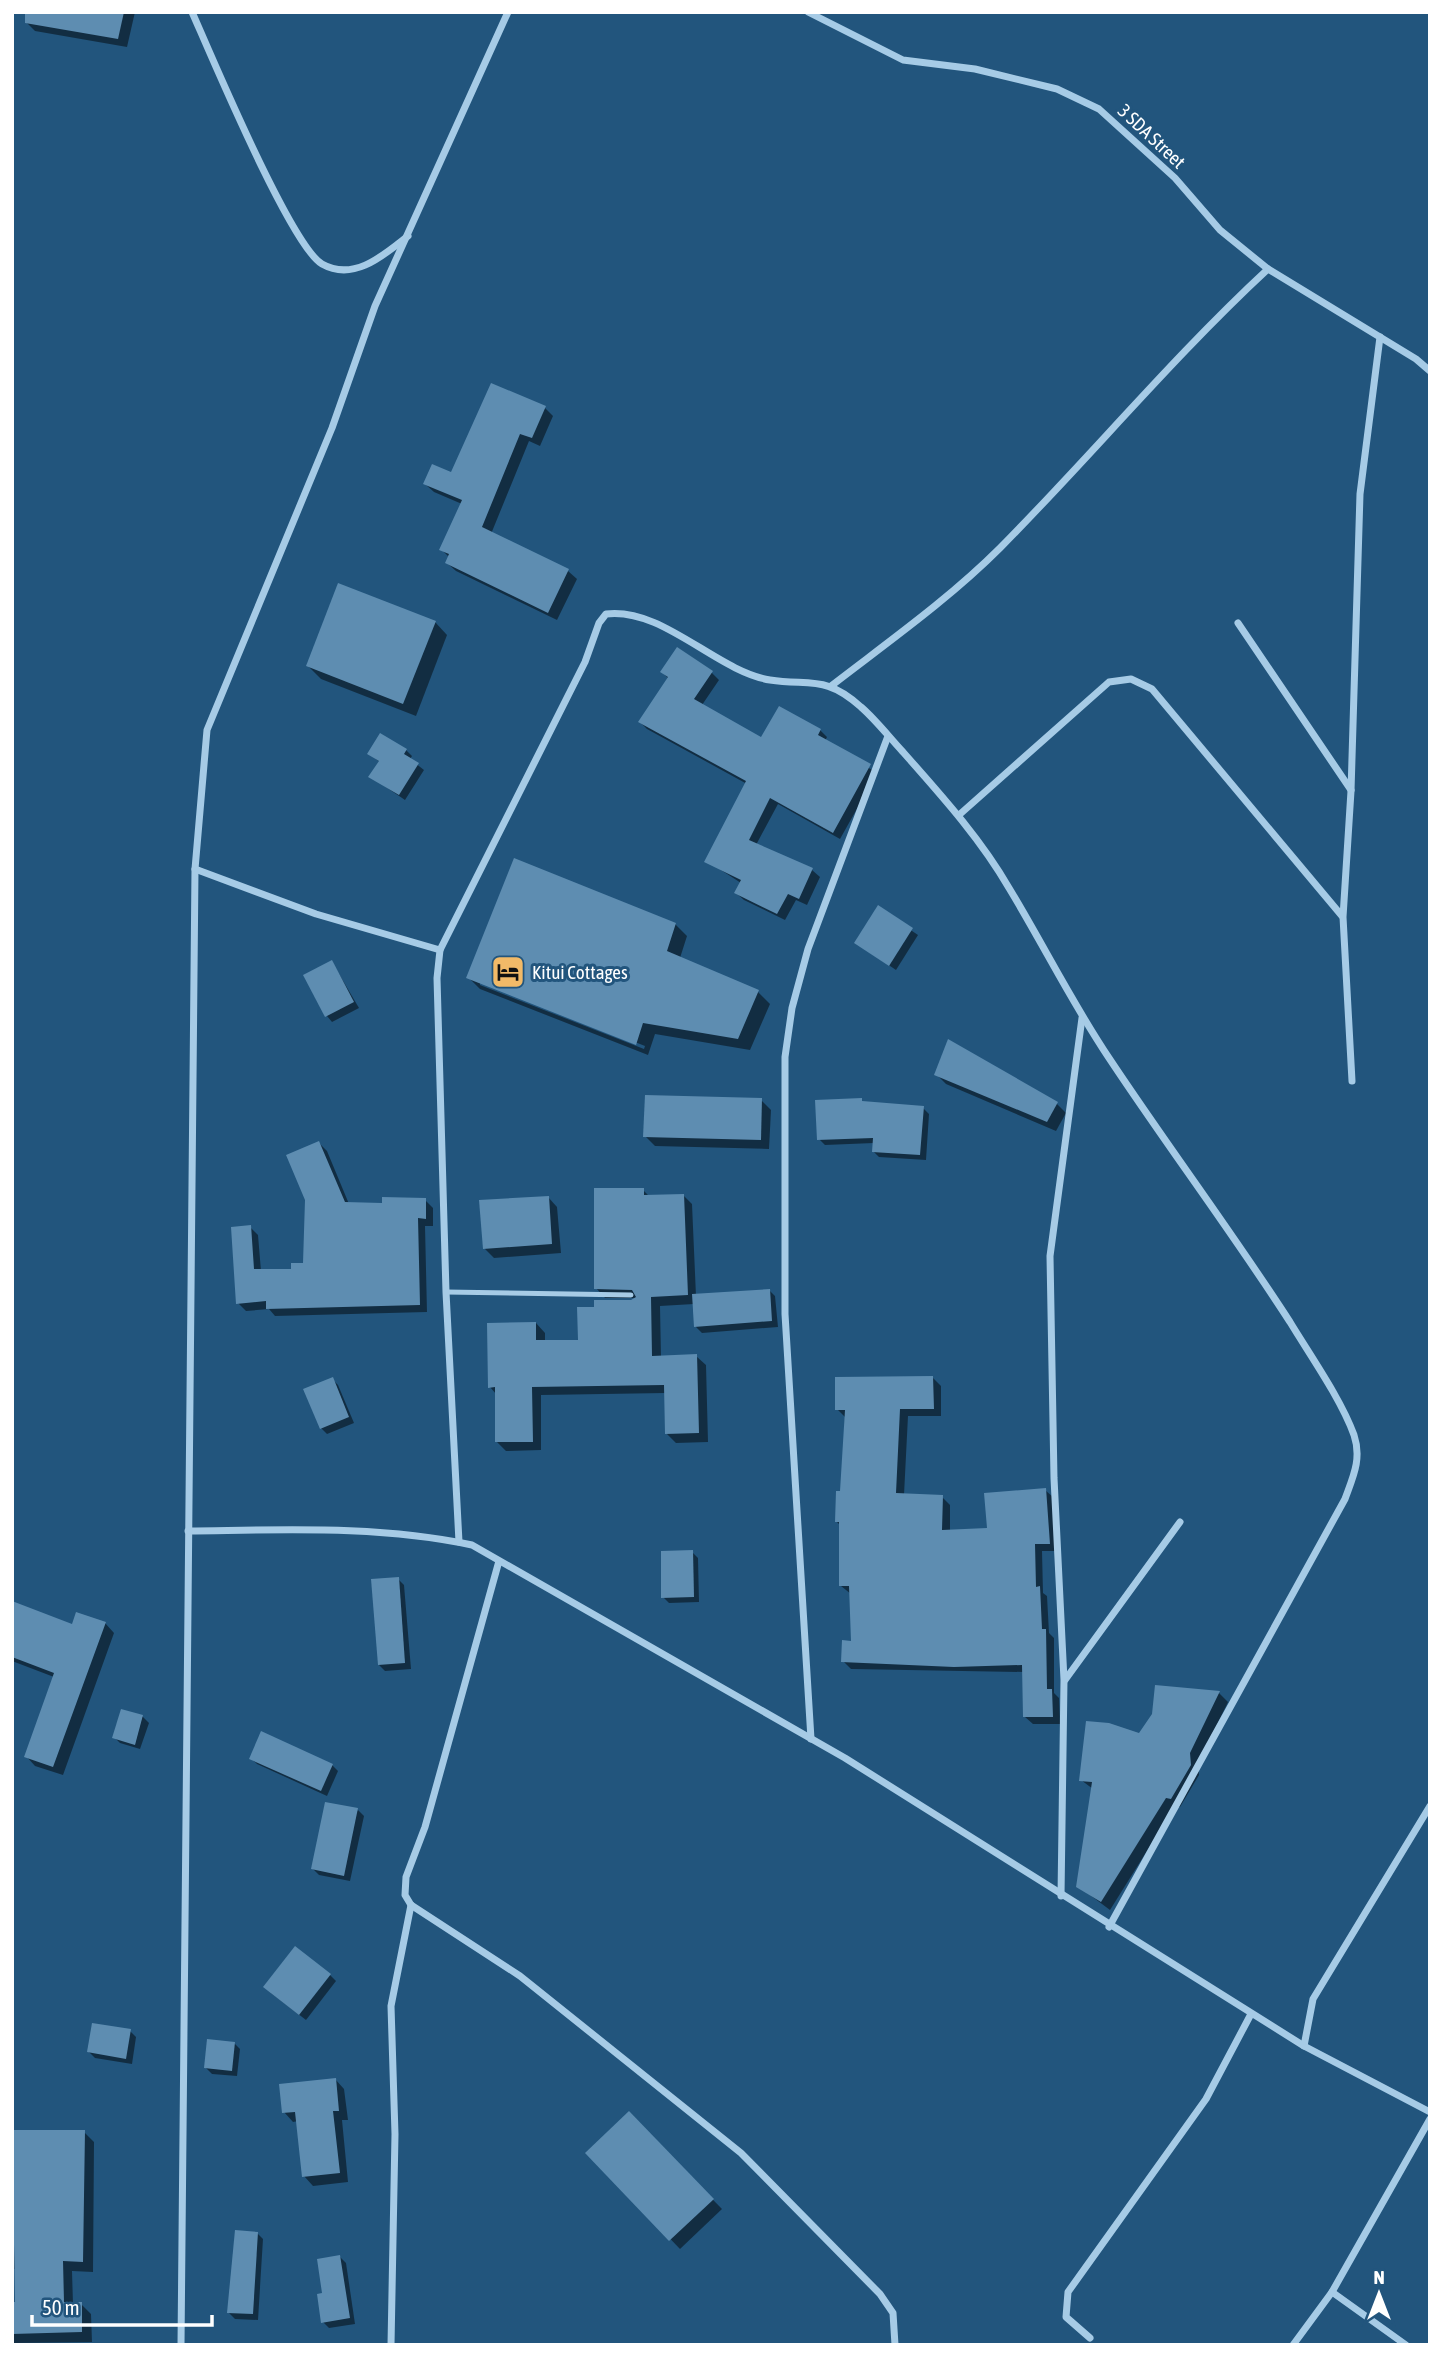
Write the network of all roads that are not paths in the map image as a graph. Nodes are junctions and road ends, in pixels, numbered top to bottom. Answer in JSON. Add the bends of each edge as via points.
{"nodes":[{"id":1,"x":192,"y":12,"type":"edge"},
{"id":2,"x":508,"y":12,"type":"edge"},
{"id":3,"x":808,"y":12,"type":"edge"},
{"id":4,"x":409,"y":235,"type":"junction"},
{"id":5,"x":1268,"y":269,"type":"junction"},
{"id":6,"x":1380,"y":337,"type":"junction"},
{"id":7,"x":1430,"y":371,"type":"edge"},
{"id":8,"x":1238,"y":623,"type":"dead end"},
{"id":9,"x":831,"y":686,"type":"junction"},
{"id":10,"x":888,"y":736,"type":"junction"},
{"id":11,"x":1351,"y":791,"type":"junction"},
{"id":12,"x":959,"y":816,"type":"junction"},
{"id":13,"x":195,"y":869,"type":"junction"},
{"id":14,"x":1343,"y":917,"type":"junction"},
{"id":15,"x":440,"y":950,"type":"junction"},
{"id":16,"x":1083,"y":1017,"type":"junction"},
{"id":17,"x":1352,"y":1080,"type":"dead end"},
{"id":18,"x":446,"y":1292,"type":"junction"},
{"id":19,"x":631,"y":1295,"type":"dead end"},
{"id":20,"x":1180,"y":1522,"type":"dead end"},
{"id":21,"x":188,"y":1531,"type":"junction"},
{"id":22,"x":459,"y":1542,"type":"junction"},
{"id":23,"x":499,"y":1561,"type":"junction"},
{"id":24,"x":1065,"y":1680,"type":"junction"},
{"id":25,"x":811,"y":1739,"type":"junction"},
{"id":26,"x":1430,"y":1806,"type":"edge"},
{"id":27,"x":1061,"y":1896,"type":"junction"},
{"id":28,"x":411,"y":1905,"type":"junction"},
{"id":29,"x":1109,"y":1927,"type":"junction"},
{"id":30,"x":1251,"y":2014,"type":"junction"},
{"id":31,"x":1304,"y":2046,"type":"junction"},
{"id":32,"x":1430,"y":2112,"type":"edge"},
{"id":33,"x":1430,"y":2119,"type":"edge"},
{"id":34,"x":1332,"y":2291,"type":"junction"},
{"id":35,"x":1090,"y":2338,"type":"dead end"},
{"id":36,"x":181,"y":2345,"type":"edge"},
{"id":37,"x":391,"y":2345,"type":"edge"},
{"id":38,"x":895,"y":2345,"type":"edge"},
{"id":39,"x":1293,"y":2345,"type":"edge"},
{"id":40,"x":1406,"y":2345,"type":"edge"}],
"edges":[{"from":1,"to":4,"type":"street","via":[[280,200],[321,263],[341,270],[363,267]]},
{"from":2,"to":4,"type":"street"},
{"from":3,"to":5,"type":"street","name":"3 SDA Street","via":[[903,60],[1057,89],[1099,109],[1175,178],[1220,230]]},
{"from":4,"to":13,"type":"street","via":[[375,306],[331,428],[207,730]]},
{"from":5,"to":6,"type":"street","name":"3 SDA Street"},
{"from":5,"to":9,"type":"street","via":[[1210,323],[999,550]]},
{"from":6,"to":7,"type":"street","name":"3 SDA Street"},
{"from":6,"to":11,"type":"street","via":[[1360,494]]},
{"from":8,"to":11,"type":"street"},
{"from":9,"to":10,"type":"street","via":[[860,706]]},
{"from":9,"to":15,"type":"street","via":[[748,674],[643,619],[619,612],[606,614]]},
{"from":10,"to":12,"type":"street"},
{"from":10,"to":25,"type":"street","via":[[808,949],[785,1057],[785,1314]]},
{"from":11,"to":14,"type":"street"},
{"from":12,"to":14,"type":"street","via":[[1109,682],[1131,679],[1152,689]]},
{"from":12,"to":16,"type":"street","via":[[1008,886]]},
{"from":13,"to":15,"type":"street","via":[[316,914]]},
{"from":13,"to":21,"type":"street"},
{"from":14,"to":17,"type":"street"},
{"from":15,"to":18,"type":"street"},
{"from":16,"to":24,"type":"street","via":[[1050,1256],[1054,1478]]},
{"from":16,"to":29,"type":"street","via":[[1316,1363],[1354,1435],[1359,1463],[1338,1511]]},
{"from":18,"to":19,"type":"lane"},
{"from":18,"to":22,"type":"street"},
{"from":20,"to":24,"type":"street"},
{"from":21,"to":22,"type":"street","via":[[343,1529]]},
{"from":21,"to":36,"type":"street"},
{"from":22,"to":23,"type":"street"},
{"from":23,"to":25,"type":"street"},
{"from":23,"to":28,"type":"street","via":[[425,1827],[406,1877],[405,1895]]},
{"from":24,"to":27,"type":"street"},
{"from":25,"to":27,"type":"street"},
{"from":26,"to":31,"type":"street","via":[[1313,1999]]},
{"from":27,"to":29,"type":"street"},
{"from":28,"to":37,"type":"street","via":[[391,2006],[395,2134]]},
{"from":28,"to":38,"type":"street","via":[[520,1976],[741,2153],[880,2294],[893,2313]]},
{"from":29,"to":30,"type":"street"},
{"from":30,"to":31,"type":"street"},
{"from":30,"to":35,"type":"street","via":[[1206,2099],[1068,2292],[1066,2318]]},
{"from":31,"to":32,"type":"street"},
{"from":33,"to":34,"type":"street"},
{"from":34,"to":39,"type":"street"},
{"from":34,"to":40,"type":"street"}]}
